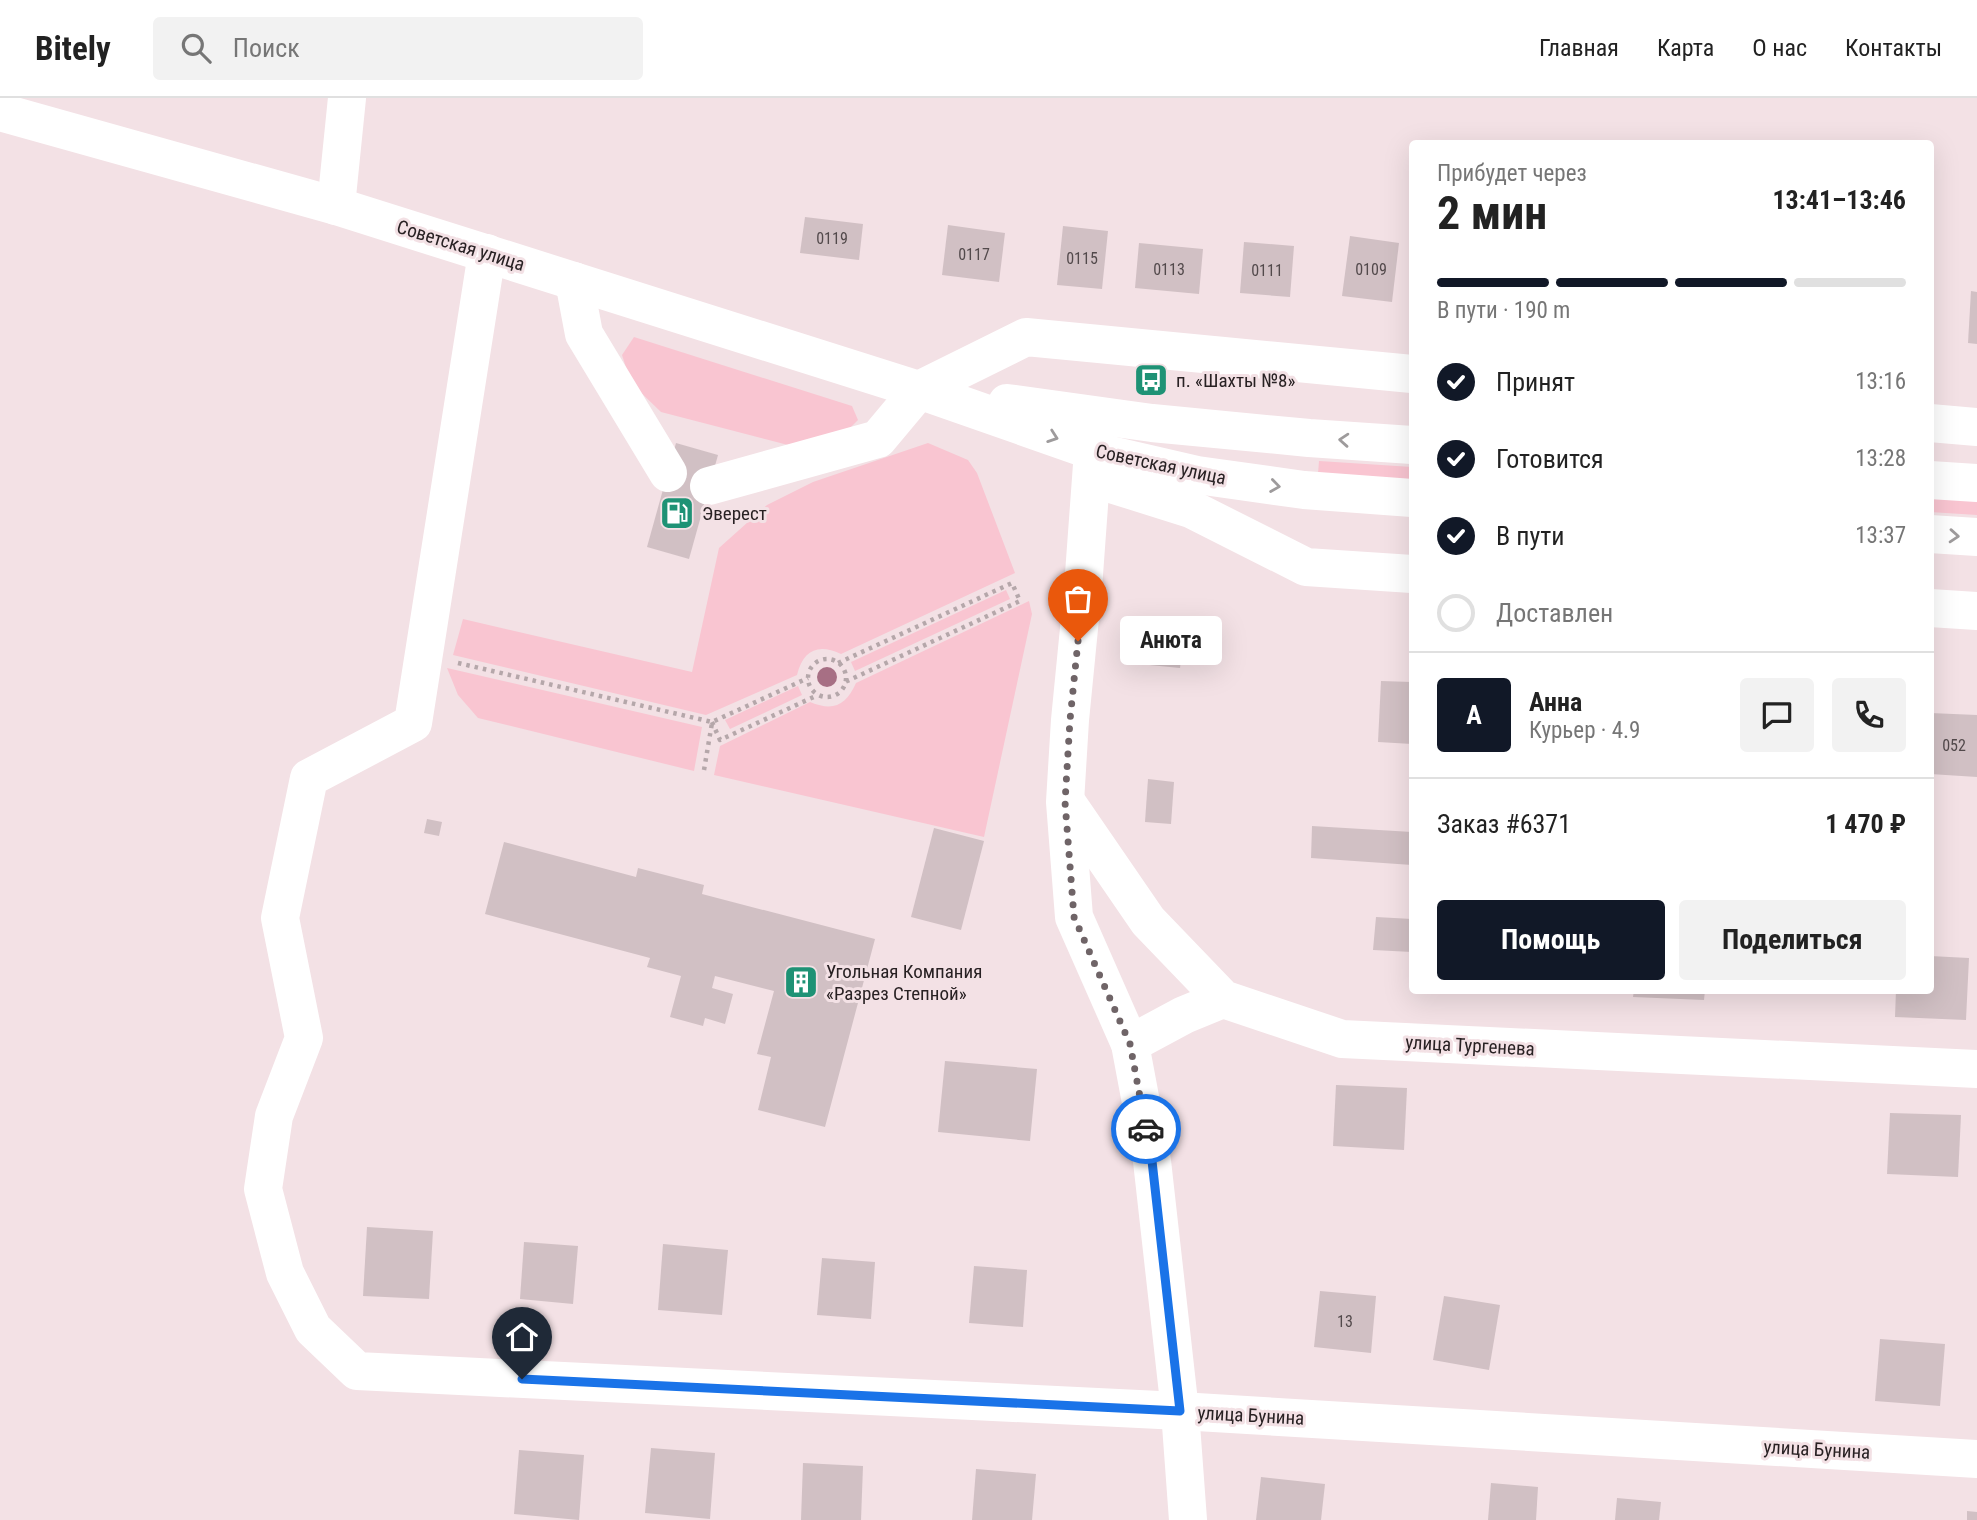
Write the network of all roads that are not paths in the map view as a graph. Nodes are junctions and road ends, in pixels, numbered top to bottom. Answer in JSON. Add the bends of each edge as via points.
{"nodes":[{"id":1,"x":347,"y":98,"type":"edge"},
{"id":2,"x":0,"y":112,"type":"edge"},
{"id":3,"x":336,"y":206,"type":"junction"},
{"id":4,"x":487,"y":253,"type":"junction"},
{"id":5,"x":574,"y":281,"type":"junction"},
{"id":6,"x":1409,"y":374,"type":"edge"},
{"id":7,"x":919,"y":390,"type":"junction"},
{"id":8,"x":1934,"y":423,"type":"edge"},
{"id":9,"x":1977,"y":427,"type":"edge"},
{"id":10,"x":1409,"y":445,"type":"edge"},
{"id":11,"x":1093,"y":464,"type":"junction"},
{"id":12,"x":668,"y":473,"type":"dead end"},
{"id":13,"x":1934,"y":480,"type":"edge"},
{"id":14,"x":1977,"y":483,"type":"edge"},
{"id":15,"x":709,"y":486,"type":"dead end"},
{"id":16,"x":1409,"y":498,"type":"edge"},
{"id":17,"x":1934,"y":534,"type":"edge"},
{"id":18,"x":1977,"y":537,"type":"edge"},
{"id":19,"x":1409,"y":574,"type":"edge"},
{"id":20,"x":1934,"y":608,"type":"edge"},
{"id":21,"x":1977,"y":611,"type":"edge"},
{"id":22,"x":1065,"y":802,"type":"junction"},
{"id":23,"x":1223,"y":999,"type":"junction"},
{"id":24,"x":1130,"y":1044,"type":"junction"},
{"id":25,"x":1977,"y":1069,"type":"edge"},
{"id":26,"x":1180,"y":1411,"type":"junction"},
{"id":27,"x":1977,"y":1459,"type":"edge"},
{"id":28,"x":1188,"y":1520,"type":"edge"}],
"edges":[{"from":1,"to":3,"type":"street"},
{"from":2,"to":3,"type":"street","name":"Советская улица"},
{"from":3,"to":4,"type":"street","name":"Советская улица"},
{"from":4,"to":5,"type":"street","name":"Советская улица"},
{"from":4,"to":26,"type":"street","name":"улица Бунина","via":[[413,723],[309,778],[280,918],[304,1038],[274,1116],[263,1189],[285,1273],[313,1329],[357,1371]]},
{"from":5,"to":7,"type":"street","name":"Советская улица"},
{"from":5,"to":12,"type":"street","via":[[584,334]]},
{"from":6,"to":7,"type":"street","via":[[1026,337]]},
{"from":10,"to":7,"type":"street","name":"Советская улица","one_way":true,"via":[[1152,423]]},
{"from":7,"to":11,"type":"street","name":"Советская улица","one_way":true},
{"from":7,"to":15,"type":"street","via":[[878,439]]},
{"from":8,"to":9,"type":"street"},
{"from":11,"to":16,"type":"street","name":"Советская улица","one_way":true},
{"from":11,"to":19,"type":"street","via":[[1306,568]]},
{"from":11,"to":22,"type":"street"},
{"from":13,"to":14,"type":"street"},
{"from":17,"to":18,"type":"street","one_way":true},
{"from":20,"to":21,"type":"street"},
{"from":22,"to":23,"type":"street","name":"улица Тургенева","via":[[1148,921]]},
{"from":22,"to":24,"type":"street","via":[[1074,917]]},
{"from":23,"to":24,"type":"street"},
{"from":23,"to":25,"type":"street","name":"улица Тургенева","via":[[1342,1039]]},
{"from":24,"to":26,"type":"street","via":[[1152,1161]]},
{"from":26,"to":27,"type":"street","name":"улица Бунина"},
{"from":26,"to":28,"type":"street"}]}
